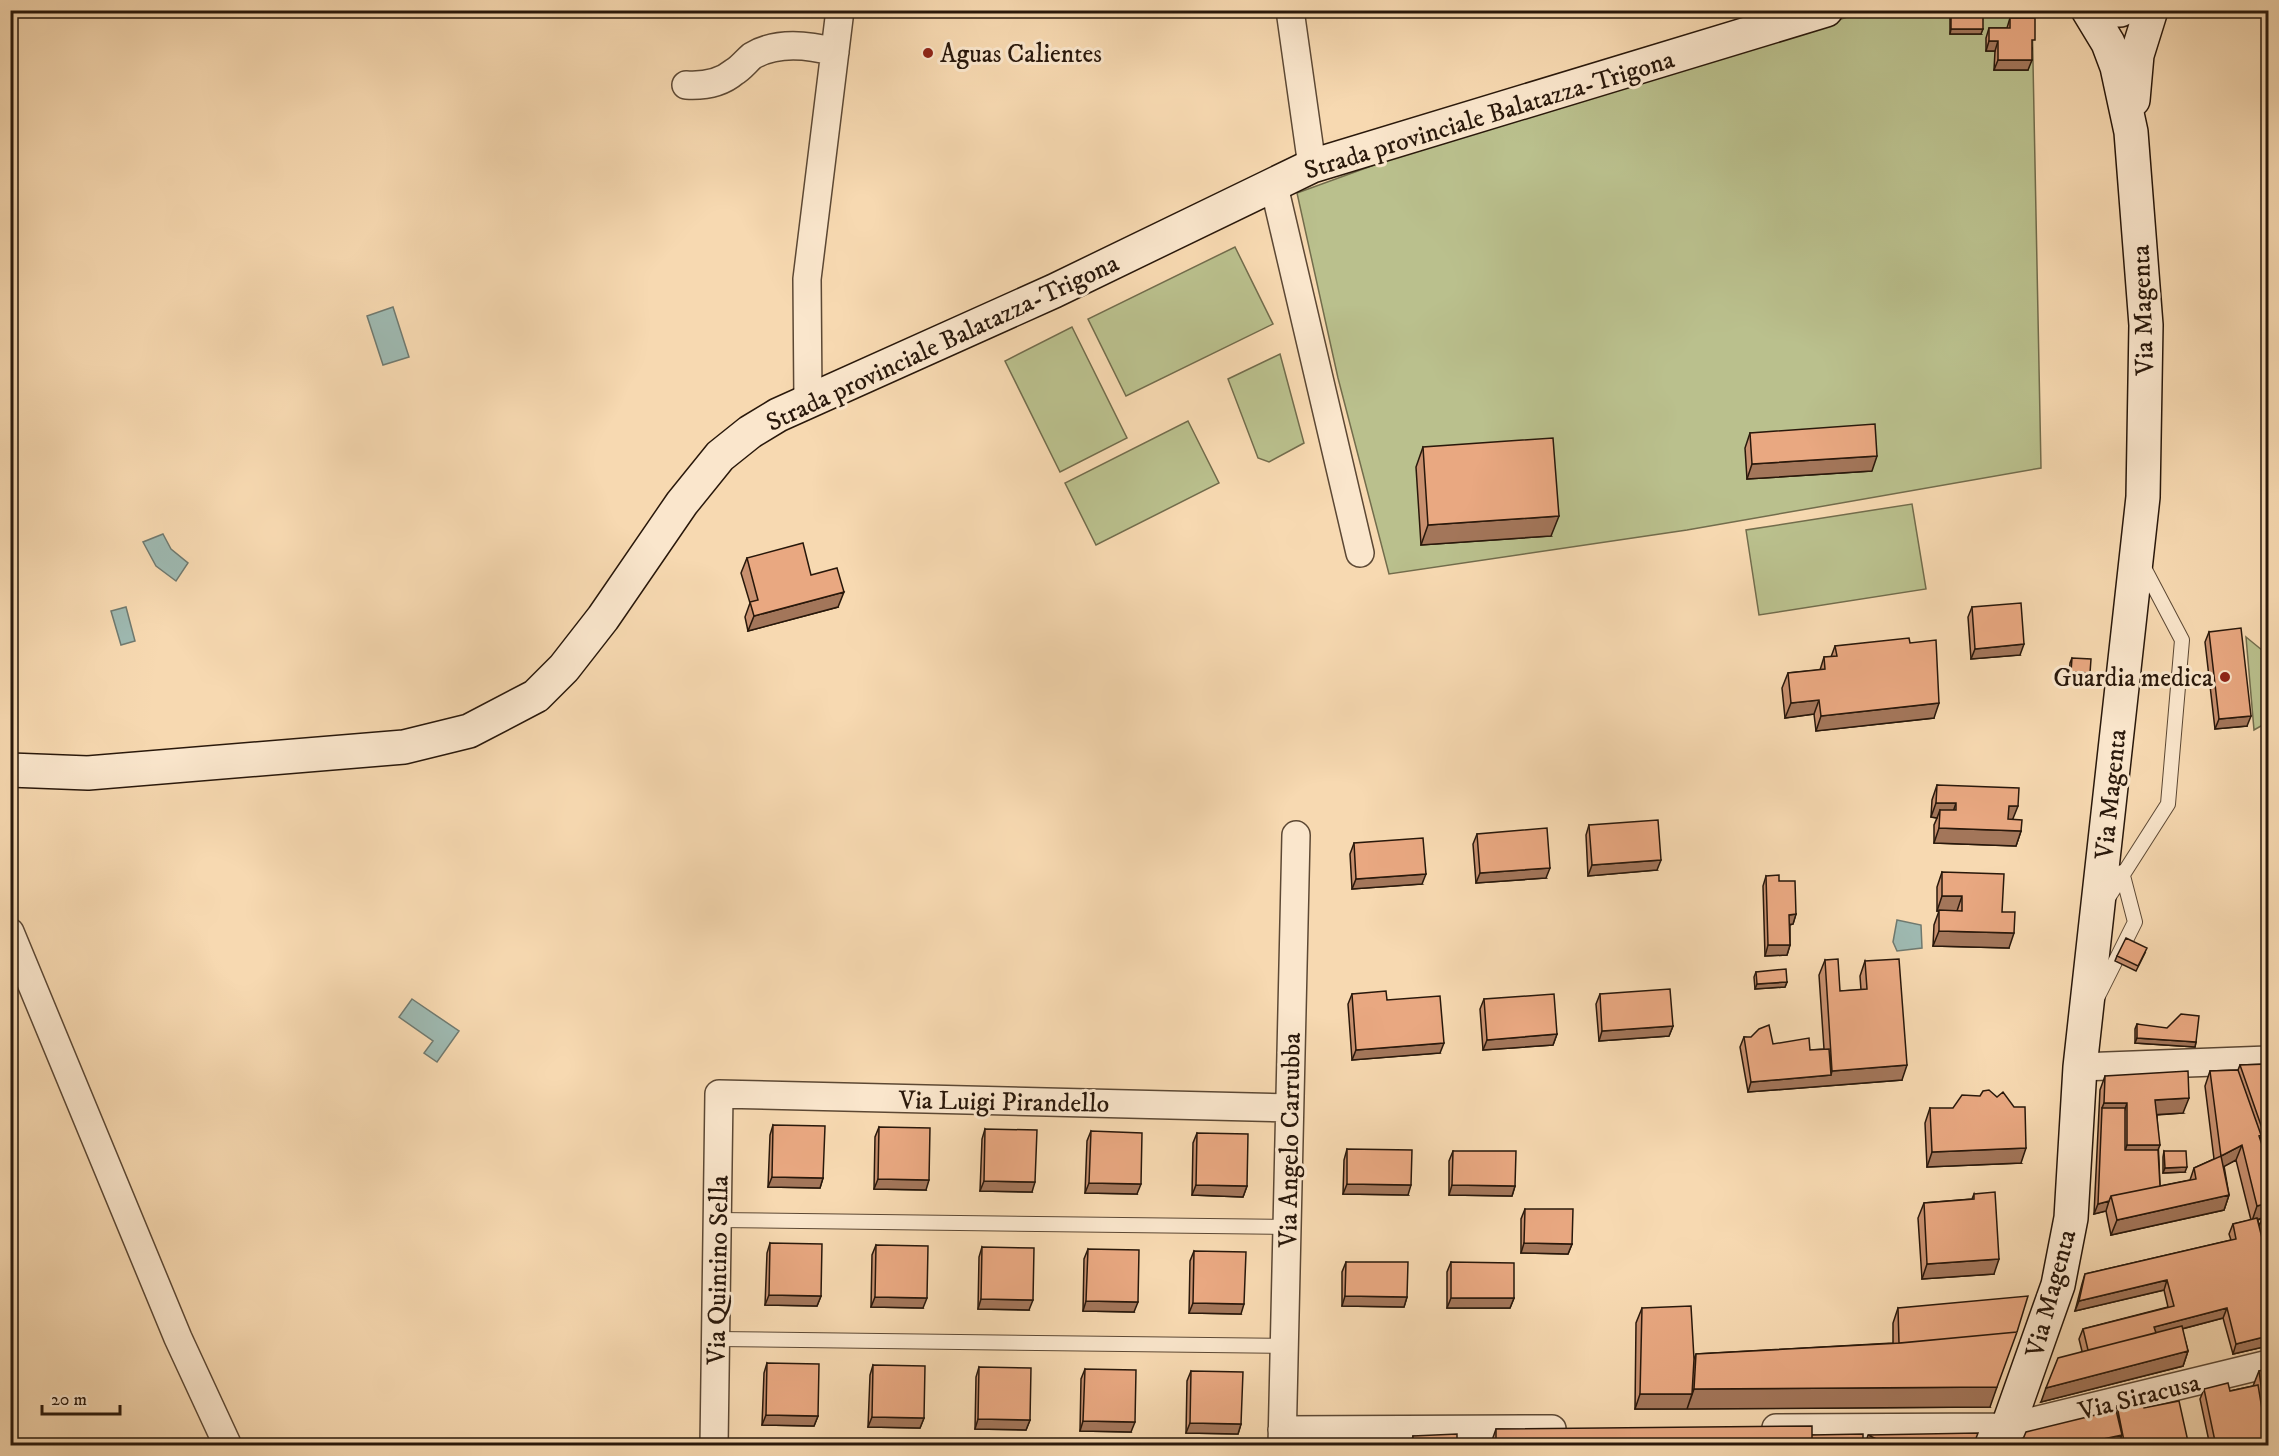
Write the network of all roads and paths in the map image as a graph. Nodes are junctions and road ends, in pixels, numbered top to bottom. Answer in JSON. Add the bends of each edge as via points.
{"nodes":[{"id":1,"x":840,"y":10,"type":"edge"},
{"id":2,"x":1290,"y":10,"type":"edge"},
{"id":3,"x":1826,"y":10,"type":"edge"},
{"id":4,"x":2088,"y":10,"type":"edge"},
{"id":5,"x":2102,"y":10,"type":"edge"},
{"id":6,"x":2120,"y":10,"type":"edge"},
{"id":7,"x":2151,"y":10,"type":"edge"},
{"id":8,"x":835,"y":52,"type":"junction"},
{"id":9,"x":686,"y":85,"type":"dead end"},
{"id":10,"x":2131,"y":132,"type":"junction"},
{"id":11,"x":1312,"y":166,"type":"junction"},
{"id":12,"x":1274,"y":186,"type":"junction"},
{"id":13,"x":807,"y":401,"type":"junction"},
{"id":14,"x":1360,"y":553,"type":"dead end"},
{"id":15,"x":2136,"y":555,"type":"junction"},
{"id":16,"x":10,"y":770,"type":"edge"},
{"id":17,"x":2107,"y":813,"type":"junction"},
{"id":18,"x":1296,"y":836,"type":"dead end"},
{"id":19,"x":2122,"y":874,"type":"junction"},
{"id":20,"x":2096,"y":918,"type":"junction"},
{"id":21,"x":10,"y":933,"type":"edge"},
{"id":22,"x":2085,"y":1018,"type":"junction"},
{"id":23,"x":2268,"y":1060,"type":"edge"},
{"id":24,"x":2080,"y":1067,"type":"junction"},
{"id":25,"x":719,"y":1094,"type":"joint"},
{"id":26,"x":1289,"y":1107,"type":"junction"},
{"id":27,"x":717,"y":1220,"type":"junction"},
{"id":28,"x":1287,"y":1227,"type":"junction"},
{"id":29,"x":716,"y":1339,"type":"junction"},
{"id":30,"x":1284,"y":1346,"type":"junction"},
{"id":31,"x":2268,"y":1364,"type":"edge"},
{"id":32,"x":1747,"y":1428,"type":"edge"},
{"id":33,"x":1580,"y":1429,"type":"edge"},
{"id":34,"x":2005,"y":1436,"type":"edge"},
{"id":35,"x":1282,"y":1438,"type":"edge"},
{"id":36,"x":228,"y":1446,"type":"edge"},
{"id":37,"x":714,"y":1446,"type":"edge"}],
"edges":[{"from":1,"to":8,"type":"street"},
{"from":2,"to":11,"type":"street"},
{"from":3,"to":11,"type":"street","name":"Strada provinciale Balatazza-Trigona"},
{"from":4,"to":10,"type":"street","via":[[2117,67]]},
{"from":5,"to":6,"type":"street"},
{"from":7,"to":10,"type":"street","via":[[2137,55]]},
{"from":8,"to":9,"type":"street","via":[[812,46],[778,47],[753,56],[733,74],[705,87]]},
{"from":8,"to":13,"type":"street","via":[[807,279]]},
{"from":10,"to":15,"type":"street","name":"Via Magenta","via":[[2146,325],[2143,497]]},
{"from":11,"to":12,"type":"street","name":"Strada provinciale Balatazza-Trigona"},
{"from":12,"to":13,"type":"street","name":"Strada provinciale Balatazza-Trigona","via":[[1054,291]]},
{"from":12,"to":14,"type":"street"},
{"from":13,"to":16,"type":"street","name":"Strada provinciale Balatazza-Trigona","via":[[750,432],[720,456],[682,503],[603,618],[536,696],[469,731],[392,748],[88,773]]},
{"from":15,"to":17,"type":"street","name":"Via Magenta"},
{"from":15,"to":19,"type":"lane","via":[[2182,640],[2168,804]]},
{"from":17,"to":19,"type":"lane"},
{"from":17,"to":20,"type":"street","name":"Via Magenta"},
{"from":18,"to":26,"type":"street","name":"Via Angelo Carrubba"},
{"from":19,"to":20,"type":"lane"},
{"from":19,"to":22,"type":"lane","via":[[2135,922]]},
{"from":20,"to":22,"type":"street","name":"Via Magenta"},
{"from":21,"to":36,"type":"street","via":[[178,1338]]},
{"from":22,"to":24,"type":"street","name":"Via Magenta"},
{"from":23,"to":24,"type":"street"},
{"from":24,"to":34,"type":"street","name":"Via Magenta","via":[[2071,1218],[2058,1285]]},
{"from":25,"to":26,"type":"street","name":"Via Luigi Pirandello"},
{"from":25,"to":27,"type":"street","name":"Via Quintino Sella"},
{"from":26,"to":28,"type":"street","name":"Via Angelo Carrubba"},
{"from":27,"to":28,"type":"lane"},
{"from":27,"to":29,"type":"street","name":"Via Quintino Sella"},
{"from":28,"to":30,"type":"street","name":"Via Angelo Carrubba"},
{"from":29,"to":30,"type":"lane"},
{"from":29,"to":37,"type":"street","name":"Via Quintino Sella"},
{"from":30,"to":35,"type":"street","name":"Via Angelo Carrubba"},
{"from":31,"to":34,"type":"street","name":"Via Siracusa"},
{"from":32,"to":34,"type":"street","name":"Via Siracusa"},
{"from":33,"to":35,"type":"street"}]}
